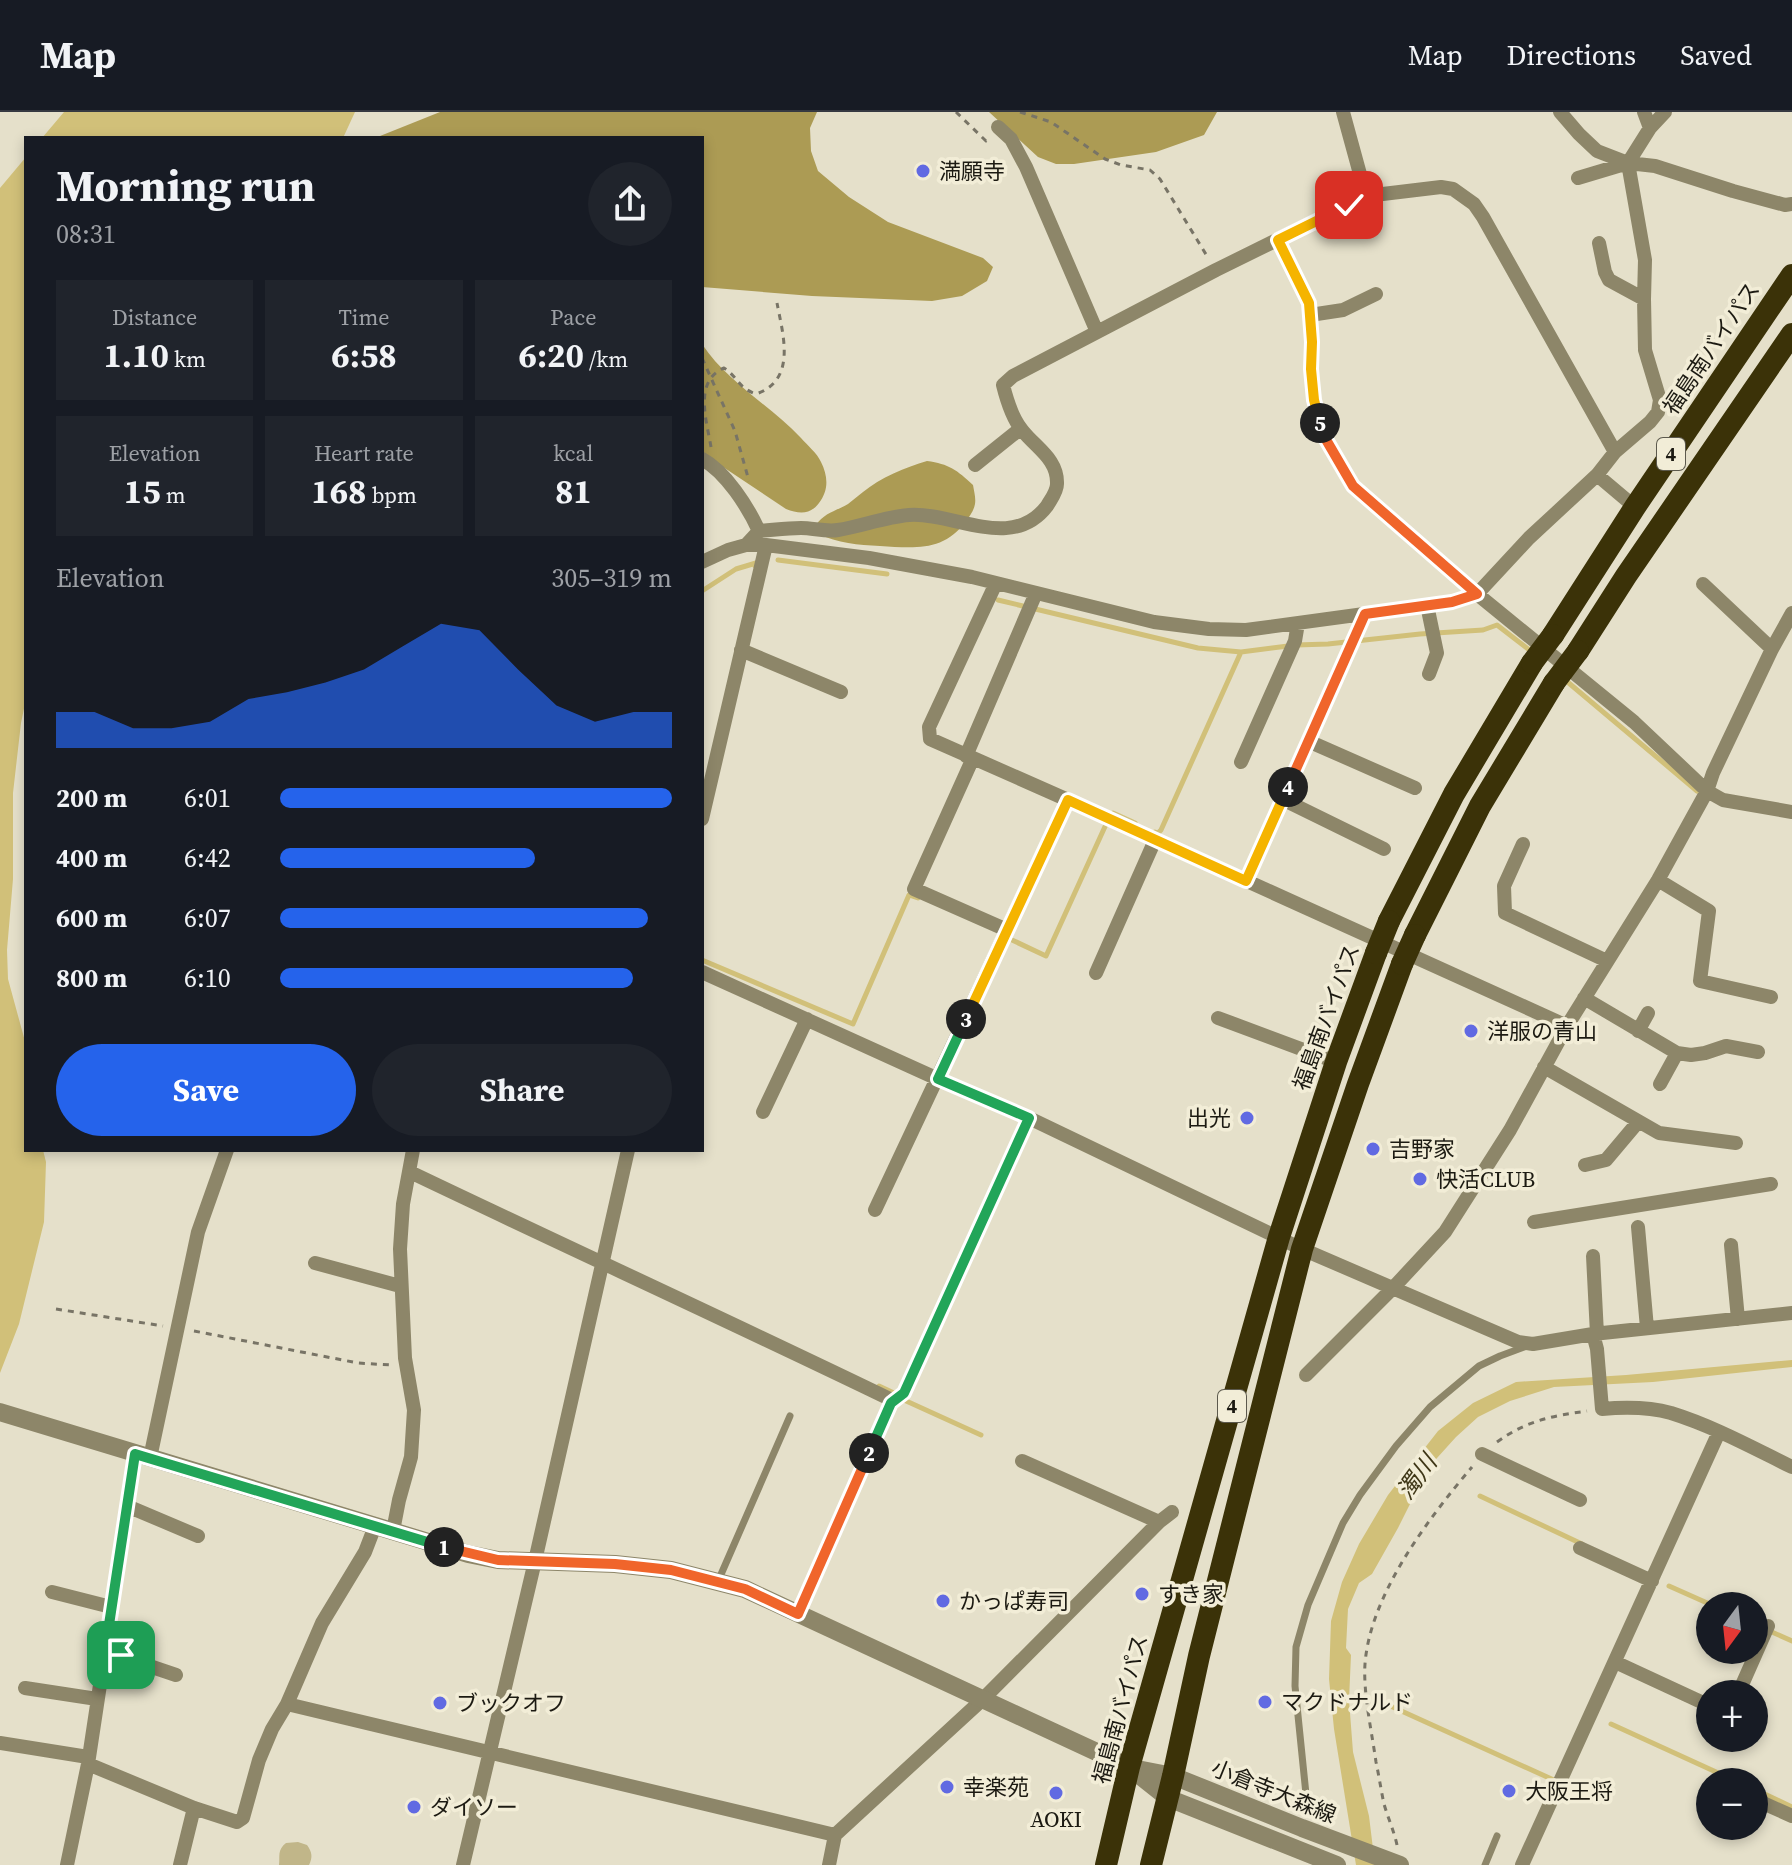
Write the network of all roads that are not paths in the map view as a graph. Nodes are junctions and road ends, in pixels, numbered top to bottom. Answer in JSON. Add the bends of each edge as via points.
{"nodes":[{"id":1,"x":1343,"y":112,"type":"edge"},
{"id":2,"x":1560,"y":112,"type":"edge"},
{"id":3,"x":1644,"y":112,"type":"edge"},
{"id":4,"x":1665,"y":112,"type":"edge"},
{"id":5,"x":998,"y":127,"type":"road end"},
{"id":6,"x":1650,"y":128,"type":"junction"},
{"id":7,"x":1628,"y":163,"type":"junction"},
{"id":8,"x":1578,"y":178,"type":"dead end"},
{"id":9,"x":1366,"y":196,"type":"junction"},
{"id":10,"x":1792,"y":204,"type":"edge"},
{"id":11,"x":1278,"y":240,"type":"junction"},
{"id":12,"x":1599,"y":243,"type":"dead end"},
{"id":13,"x":1792,"y":275,"type":"edge"},
{"id":14,"x":1376,"y":294,"type":"dead end"},
{"id":15,"x":1644,"y":299,"type":"junction"},
{"id":16,"x":1310,"y":315,"type":"junction"},
{"id":17,"x":1097,"y":332,"type":"junction"},
{"id":18,"x":1792,"y":334,"type":"edge"},
{"id":19,"x":1020,"y":429,"type":"junction"},
{"id":20,"x":1615,"y":452,"type":"junction"},
{"id":21,"x":705,"y":461,"type":"edge"},
{"id":22,"x":975,"y":465,"type":"dead end"},
{"id":23,"x":1597,"y":475,"type":"junction"},
{"id":24,"x":1635,"y":507,"type":"junction"},
{"id":25,"x":759,"y":531,"type":"junction"},
{"id":26,"x":746,"y":545,"type":"junction"},
{"id":27,"x":766,"y":545,"type":"junction"},
{"id":28,"x":704,"y":561,"type":"edge"},
{"id":29,"x":996,"y":583,"type":"junction"},
{"id":30,"x":1703,"y":584,"type":"dead end"},
{"id":31,"x":1036,"y":593,"type":"junction"},
{"id":32,"x":1477,"y":594,"type":"junction"},
{"id":33,"x":1427,"y":605,"type":"junction"},
{"id":34,"x":1792,"y":613,"type":"edge"},
{"id":35,"x":1365,"y":614,"type":"junction"},
{"id":36,"x":1298,"y":623,"type":"junction"},
{"id":37,"x":1772,"y":649,"type":"junction"},
{"id":38,"x":741,"y":650,"type":"junction"},
{"id":39,"x":1429,"y":674,"type":"dead end"},
{"id":40,"x":841,"y":692,"type":"dead end"},
{"id":41,"x":1308,"y":741,"type":"junction"},
{"id":42,"x":970,"y":757,"type":"junction"},
{"id":43,"x":1241,"y":762,"type":"dead end"},
{"id":44,"x":1415,"y":788,"type":"dead end"},
{"id":45,"x":1707,"y":791,"type":"junction"},
{"id":46,"x":1282,"y":799,"type":"junction"},
{"id":47,"x":1068,"y":800,"type":"junction"},
{"id":48,"x":704,"y":810,"type":"edge"},
{"id":49,"x":1792,"y":812,"type":"edge"},
{"id":50,"x":1155,"y":840,"type":"junction"},
{"id":51,"x":1523,"y":844,"type":"dead end"},
{"id":52,"x":1384,"y":849,"type":"dead end"},
{"id":53,"x":1658,"y":880,"type":"junction"},
{"id":54,"x":1246,"y":881,"type":"junction"},
{"id":55,"x":1007,"y":930,"type":"junction"},
{"id":56,"x":1607,"y":961,"type":"junction"},
{"id":57,"x":704,"y":973,"type":"edge"},
{"id":58,"x":1096,"y":973,"type":"dead end"},
{"id":59,"x":1771,"y":997,"type":"dead end"},
{"id":60,"x":1584,"y":998,"type":"junction"},
{"id":61,"x":1648,"y":1013,"type":"dead end"},
{"id":62,"x":1218,"y":1018,"type":"dead end"},
{"id":63,"x":807,"y":1019,"type":"junction"},
{"id":64,"x":1567,"y":1026,"type":"junction"},
{"id":65,"x":1638,"y":1031,"type":"junction"},
{"id":66,"x":1758,"y":1052,"type":"dead end"},
{"id":67,"x":1677,"y":1053,"type":"junction"},
{"id":68,"x":1336,"y":1062,"type":"junction"},
{"id":69,"x":1544,"y":1067,"type":"junction"},
{"id":70,"x":938,"y":1079,"type":"junction"},
{"id":71,"x":1660,"y":1084,"type":"dead end"},
{"id":72,"x":763,"y":1112,"type":"dead end"},
{"id":73,"x":1029,"y":1118,"type":"junction"},
{"id":74,"x":1638,"y":1122,"type":"junction"},
{"id":75,"x":1736,"y":1143,"type":"dead end"},
{"id":76,"x":226,"y":1152,"type":"edge"},
{"id":77,"x":413,"y":1152,"type":"edge"},
{"id":78,"x":628,"y":1152,"type":"edge"},
{"id":79,"x":1585,"y":1165,"type":"dead end"},
{"id":80,"x":410,"y":1172,"type":"junction"},
{"id":81,"x":1771,"y":1184,"type":"dead end"},
{"id":82,"x":875,"y":1210,"type":"dead end"},
{"id":83,"x":1534,"y":1222,"type":"dead end"},
{"id":84,"x":1638,"y":1227,"type":"dead end"},
{"id":85,"x":1279,"y":1237,"type":"junction"},
{"id":86,"x":1731,"y":1245,"type":"dead end"},
{"id":87,"x":1302,"y":1249,"type":"junction"},
{"id":88,"x":1593,"y":1256,"type":"dead end"},
{"id":89,"x":315,"y":1263,"type":"dead end"},
{"id":90,"x":604,"y":1265,"type":"junction"},
{"id":91,"x":400,"y":1286,"type":"junction"},
{"id":92,"x":1393,"y":1288,"type":"junction"},
{"id":93,"x":1792,"y":1313,"type":"edge"},
{"id":94,"x":1738,"y":1319,"type":"junction"},
{"id":95,"x":1647,"y":1328,"type":"junction"},
{"id":96,"x":1596,"y":1339,"type":"junction"},
{"id":97,"x":1533,"y":1344,"type":"junction"},
{"id":98,"x":1306,"y":1375,"type":"dead end"},
{"id":99,"x":894,"y":1401,"type":"junction"},
{"id":100,"x":7,"y":1414,"type":"edge"},
{"id":101,"x":790,"y":1416,"type":"dead end"},
{"id":102,"x":1719,"y":1432,"type":"junction"},
{"id":103,"x":1482,"y":1454,"type":"road end"},
{"id":104,"x":142,"y":1456,"type":"junction"},
{"id":105,"x":1022,"y":1461,"type":"dead end"},
{"id":106,"x":1792,"y":1467,"type":"edge"},
{"id":107,"x":1580,"y":1500,"type":"dead end"},
{"id":108,"x":127,"y":1506,"type":"junction"},
{"id":109,"x":1172,"y":1512,"type":"dead end"},
{"id":110,"x":1159,"y":1522,"type":"junction"},
{"id":111,"x":384,"y":1529,"type":"junction"},
{"id":112,"x":198,"y":1536,"type":"dead end"},
{"id":113,"x":1580,"y":1548,"type":"dead end"},
{"id":114,"x":535,"y":1561,"type":"junction"},
{"id":115,"x":719,"y":1581,"type":"junction"},
{"id":116,"x":1652,"y":1581,"type":"junction"},
{"id":117,"x":52,"y":1592,"type":"dead end"},
{"id":118,"x":111,"y":1607,"type":"junction"},
{"id":119,"x":798,"y":1614,"type":"junction"},
{"id":120,"x":105,"y":1651,"type":"junction"},
{"id":121,"x":1615,"y":1662,"type":"junction"},
{"id":122,"x":176,"y":1675,"type":"dead end"},
{"id":123,"x":25,"y":1688,"type":"dead end"},
{"id":124,"x":97,"y":1699,"type":"junction"},
{"id":125,"x":983,"y":1699,"type":"junction"},
{"id":126,"x":1696,"y":1700,"type":"edge"},
{"id":127,"x":287,"y":1704,"type":"junction"},
{"id":128,"x":0,"y":1743,"type":"edge"},
{"id":129,"x":489,"y":1752,"type":"junction"},
{"id":130,"x":88,"y":1761,"type":"junction"},
{"id":131,"x":1129,"y":1767,"type":"junction"},
{"id":132,"x":1173,"y":1776,"type":"junction"},
{"id":133,"x":1168,"y":1798,"type":"junction"},
{"id":134,"x":1307,"y":1804,"type":"dead end"},
{"id":135,"x":1768,"y":1805,"type":"edge"},
{"id":136,"x":194,"y":1808,"type":"junction"},
{"id":137,"x":1792,"y":1816,"type":"edge"},
{"id":138,"x":835,"y":1835,"type":"junction"},
{"id":139,"x":1497,"y":1836,"type":"dead end"},
{"id":140,"x":1397,"y":1864,"type":"edge"},
{"id":141,"x":67,"y":1865,"type":"edge"},
{"id":142,"x":180,"y":1865,"type":"edge"},
{"id":143,"x":463,"y":1865,"type":"edge"},
{"id":144,"x":829,"y":1865,"type":"edge"},
{"id":145,"x":1106,"y":1865,"type":"edge"},
{"id":146,"x":1151,"y":1865,"type":"edge"},
{"id":147,"x":1337,"y":1865,"type":"edge"},
{"id":148,"x":1485,"y":1865,"type":"edge"},
{"id":149,"x":1522,"y":1865,"type":"edge"}],
"edges":[{"from":1,"to":9,"type":"street"},
{"from":2,"to":7,"type":"street","via":[[1597,151]]},
{"from":3,"to":6,"type":"street"},
{"from":4,"to":6,"type":"street"},
{"from":5,"to":17,"type":"street","via":[[1026,167]]},
{"from":6,"to":7,"type":"street"},
{"from":7,"to":8,"type":"street"},
{"from":7,"to":10,"type":"street"},
{"from":7,"to":15,"type":"street","via":[[1645,260]]},
{"from":9,"to":11,"type":"street"},
{"from":9,"to":20,"type":"street","via":[[1441,187],[1474,204]]},
{"from":11,"to":16,"type":"street"},
{"from":11,"to":17,"type":"street"},
{"from":12,"to":15,"type":"street","via":[[1609,280]]},
{"from":13,"to":24,"type":"highway","name":"福島南バイパス","number":"4"},
{"from":14,"to":16,"type":"street","via":[[1343,310]]},
{"from":15,"to":20,"type":"street","via":[[1645,350],[1660,400],[1658,412]]},
{"from":16,"to":32,"type":"street","via":[[1314,400],[1321,431],[1337,461],[1353,486]]},
{"from":17,"to":19,"type":"street","via":[[1003,385]]},
{"from":18,"to":87,"type":"highway","number":"4","bridge":true,"via":[[1554,683],[1480,806],[1402,964]]},
{"from":19,"to":22,"type":"street"},
{"from":19,"to":25,"type":"street","via":[[1055,467],[1058,486],[1039,515],[1024,524],[990,529],[910,515],[834,531]]},
{"from":20,"to":23,"type":"street"},
{"from":21,"to":25,"type":"street","via":[[737,493]]},
{"from":23,"to":24,"type":"street"},
{"from":23,"to":32,"type":"street"},
{"from":24,"to":68,"type":"highway","name":"福島南バイパス","number":"4","bridge":true,"via":[[1454,794],[1389,921]]},
{"from":25,"to":26,"type":"street"},
{"from":26,"to":27,"type":"street"},
{"from":26,"to":28,"type":"street"},
{"from":27,"to":29,"type":"street"},
{"from":27,"to":38,"type":"street"},
{"from":29,"to":31,"type":"street"},
{"from":29,"to":42,"type":"street","via":[[929,727],[930,739]]},
{"from":30,"to":37,"type":"street"},
{"from":31,"to":36,"type":"street","via":[[1154,622],[1209,629]]},
{"from":31,"to":42,"type":"street"},
{"from":32,"to":33,"type":"street"},
{"from":32,"to":45,"type":"street","via":[[1634,722]]},
{"from":33,"to":35,"type":"street"},
{"from":33,"to":39,"type":"street","via":[[1437,653]]},
{"from":34,"to":37,"type":"street"},
{"from":35,"to":36,"type":"street"},
{"from":35,"to":41,"type":"street"},
{"from":36,"to":43,"type":"street","via":[[1295,641]]},
{"from":37,"to":45,"type":"street"},
{"from":38,"to":40,"type":"street"},
{"from":38,"to":48,"type":"street"},
{"from":41,"to":44,"type":"street"},
{"from":41,"to":46,"type":"street"},
{"from":42,"to":47,"type":"street"},
{"from":42,"to":55,"type":"street","via":[[914,889]]},
{"from":45,"to":49,"type":"street","via":[[1723,800]]},
{"from":45,"to":53,"type":"street"},
{"from":46,"to":52,"type":"street"},
{"from":46,"to":54,"type":"street"},
{"from":47,"to":50,"type":"street"},
{"from":47,"to":55,"type":"street"},
{"from":50,"to":54,"type":"street"},
{"from":50,"to":58,"type":"street"},
{"from":51,"to":56,"type":"street","via":[[1504,886],[1505,913]]},
{"from":53,"to":56,"type":"street"},
{"from":53,"to":59,"type":"street","via":[[1709,911],[1700,981]]},
{"from":54,"to":64,"type":"street"},
{"from":55,"to":70,"type":"street"},
{"from":56,"to":60,"type":"street"},
{"from":57,"to":63,"type":"street"},
{"from":60,"to":64,"type":"street"},
{"from":60,"to":65,"type":"street"},
{"from":61,"to":65,"type":"street"},
{"from":62,"to":68,"type":"street"},
{"from":63,"to":70,"type":"street"},
{"from":63,"to":72,"type":"street"},
{"from":64,"to":69,"type":"street"},
{"from":65,"to":67,"type":"street"},
{"from":66,"to":67,"type":"street","via":[[1726,1046]]},
{"from":67,"to":71,"type":"street"},
{"from":68,"to":85,"type":"highway","name":"福島南バイパス","number":"4"},
{"from":69,"to":74,"type":"street"},
{"from":69,"to":92,"type":"street","via":[[1445,1232]]},
{"from":70,"to":73,"type":"street"},
{"from":70,"to":82,"type":"street"},
{"from":73,"to":85,"type":"street"},
{"from":73,"to":99,"type":"street","via":[[904,1393]]},
{"from":74,"to":75,"type":"street","via":[[1659,1133]]},
{"from":74,"to":79,"type":"street","via":[[1606,1160]]},
{"from":76,"to":104,"type":"street","via":[[198,1232]]},
{"from":77,"to":80,"type":"street"},
{"from":78,"to":90,"type":"street"},
{"from":80,"to":90,"type":"street"},
{"from":80,"to":91,"type":"street","via":[[403,1204]]},
{"from":81,"to":83,"type":"street"},
{"from":84,"to":95,"type":"street"},
{"from":85,"to":87,"type":"street"},
{"from":85,"to":131,"type":"highway","name":"福島南バイパス","number":"4"},
{"from":86,"to":94,"type":"street"},
{"from":87,"to":92,"type":"street"},
{"from":87,"to":132,"type":"highway","number":"4"},
{"from":88,"to":96,"type":"street"},
{"from":89,"to":91,"type":"street"},
{"from":90,"to":99,"type":"street"},
{"from":90,"to":114,"type":"street"},
{"from":91,"to":111,"type":"street","via":[[414,1410],[411,1457]]},
{"from":92,"to":97,"type":"street"},
{"from":92,"to":98,"type":"street"},
{"from":93,"to":94,"type":"street"},
{"from":94,"to":95,"type":"street"},
{"from":95,"to":96,"type":"street"},
{"from":96,"to":97,"type":"street"},
{"from":96,"to":102,"type":"street","via":[[1602,1404],[1669,1413]]},
{"from":97,"to":134,"type":"lane","via":[[1479,1366],[1430,1407],[1343,1523],[1296,1647]]},
{"from":99,"to":119,"type":"street"},
{"from":100,"to":104,"type":"street"},
{"from":101,"to":115,"type":"lane"},
{"from":102,"to":106,"type":"street"},
{"from":102,"to":116,"type":"street"},
{"from":103,"to":107,"type":"street"},
{"from":104,"to":108,"type":"street"},
{"from":104,"to":111,"type":"street"},
{"from":105,"to":110,"type":"street"},
{"from":108,"to":112,"type":"street"},
{"from":108,"to":118,"type":"street"},
{"from":109,"to":110,"type":"street"},
{"from":110,"to":125,"type":"street"},
{"from":111,"to":114,"type":"street","via":[[468,1554]]},
{"from":111,"to":127,"type":"street","via":[[322,1623]]},
{"from":113,"to":116,"type":"street"},
{"from":114,"to":115,"type":"street","via":[[671,1570]]},
{"from":114,"to":129,"type":"street"},
{"from":115,"to":119,"type":"street"},
{"from":116,"to":121,"type":"street"},
{"from":117,"to":118,"type":"street"},
{"from":118,"to":120,"type":"street"},
{"from":119,"to":125,"type":"street"},
{"from":120,"to":122,"type":"street"},
{"from":120,"to":124,"type":"street"},
{"from":121,"to":126,"type":"street"},
{"from":121,"to":149,"type":"street"},
{"from":123,"to":124,"type":"street"},
{"from":124,"to":130,"type":"street"},
{"from":125,"to":131,"type":"street"},
{"from":125,"to":138,"type":"street"},
{"from":127,"to":129,"type":"street"},
{"from":127,"to":136,"type":"street","via":[[259,1760],[243,1818],[237,1822]]},
{"from":128,"to":130,"type":"street"},
{"from":129,"to":138,"type":"street"},
{"from":129,"to":143,"type":"street"},
{"from":130,"to":136,"type":"street"},
{"from":130,"to":141,"type":"street"},
{"from":131,"to":132,"type":"street","name":"小倉寺大森線"},
{"from":131,"to":133,"type":"street"},
{"from":131,"to":145,"type":"highway","name":"福島南バイパス","number":"4"},
{"from":132,"to":133,"type":"highway","number":"4"},
{"from":132,"to":140,"type":"street","name":"小倉寺大森線"},
{"from":133,"to":146,"type":"highway","number":"4"},
{"from":133,"to":147,"type":"street"},
{"from":135,"to":137,"type":"street"},
{"from":136,"to":142,"type":"street"},
{"from":138,"to":144,"type":"street"},
{"from":139,"to":148,"type":"lane"}]}
